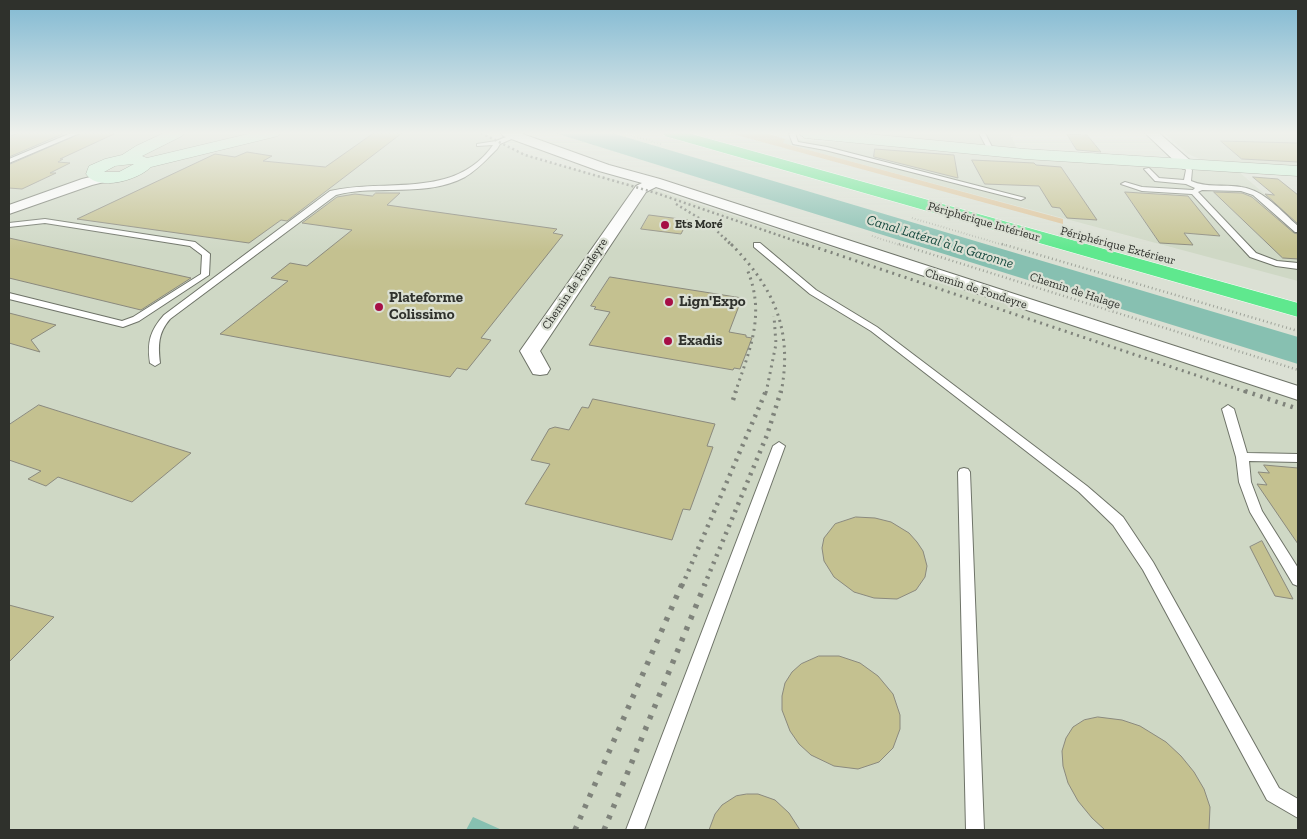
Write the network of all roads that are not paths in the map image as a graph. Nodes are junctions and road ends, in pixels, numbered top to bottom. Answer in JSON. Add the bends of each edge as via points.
{"nodes":[{"id":1,"x":132,"y":172,"type":"edge"},
{"id":2,"x":457,"y":172,"type":"edge"},
{"id":3,"x":469,"y":172,"type":"edge"},
{"id":4,"x":619,"y":172,"type":"edge"},
{"id":5,"x":789,"y":172,"type":"edge"},
{"id":6,"x":849,"y":172,"type":"edge"},
{"id":7,"x":920,"y":172,"type":"edge"},
{"id":8,"x":1151,"y":172,"type":"edge"},
{"id":9,"x":1189,"y":172,"type":"edge"},
{"id":10,"x":100,"y":175,"type":"junction"},
{"id":11,"x":654,"y":182,"type":"junction"},
{"id":12,"x":1187,"y":182,"type":"junction"},
{"id":13,"x":430,"y":184,"type":"junction"},
{"id":14,"x":1125,"y":184,"type":"dead end"},
{"id":15,"x":1197,"y":190,"type":"junction"},
{"id":16,"x":1021,"y":198,"type":"dead end"},
{"id":17,"x":9,"y":205,"type":"edge"},
{"id":18,"x":9,"y":210,"type":"edge"},
{"id":19,"x":9,"y":225,"type":"edge"},
{"id":20,"x":1298,"y":230,"type":"edge"},
{"id":21,"x":757,"y":245,"type":"dead end"},
{"id":22,"x":1298,"y":266,"type":"edge"},
{"id":23,"x":1298,"y":295,"type":"edge"},
{"id":24,"x":9,"y":296,"type":"edge"},
{"id":25,"x":1298,"y":310,"type":"edge"},
{"id":26,"x":155,"y":362,"type":"dead end"},
{"id":27,"x":540,"y":369,"type":"dead end"},
{"id":28,"x":1298,"y":393,"type":"edge"},
{"id":29,"x":1228,"y":409,"type":"dead end"},
{"id":30,"x":779,"y":446,"type":"dead end"},
{"id":31,"x":1242,"y":457,"type":"junction"},
{"id":32,"x":1298,"y":458,"type":"edge"},
{"id":33,"x":964,"y":472,"type":"dead end"},
{"id":34,"x":1298,"y":580,"type":"edge"},
{"id":35,"x":1298,"y":809,"type":"edge"},
{"id":36,"x":635,"y":830,"type":"edge"},
{"id":37,"x":975,"y":830,"type":"edge"}],
"edges":[{"from":1,"to":10,"type":"street"},
{"from":2,"to":13,"type":"lane"},
{"from":3,"to":13,"type":"lane","via":[[443,183]]},
{"from":4,"to":11,"type":"street","name":"Chemin de Fondeyre"},
{"from":5,"to":25,"type":"highway","name":"Périphérique Intérieur"},
{"from":6,"to":23,"type":"highway","name":"Périphérique Extérieur"},
{"from":7,"to":16,"type":"lane"},
{"from":8,"to":12,"type":"lane","via":[[1157,180]]},
{"from":9,"to":12,"type":"lane"},
{"from":10,"to":17,"type":"street"},
{"from":10,"to":18,"type":"street"},
{"from":11,"to":27,"type":"street","name":"Chemin de Fondeyre","via":[[641,189],[530,351]]},
{"from":11,"to":28,"type":"street","name":"Chemin de Fondeyre"},
{"from":12,"to":15,"type":"lane"},
{"from":13,"to":26,"type":"lane","via":[[356,187],[333,193],[167,317],[156,328],[152,341]]},
{"from":14,"to":15,"type":"lane","via":[[1142,188]]},
{"from":15,"to":20,"type":"lane","via":[[1241,189],[1256,193]]},
{"from":15,"to":22,"type":"lane","via":[[1253,255]]},
{"from":19,"to":24,"type":"lane","via":[[45,221],[192,244],[206,254],[205,274],[136,320],[123,324]]},
{"from":21,"to":35,"type":"lane","via":[[812,292],[874,329],[1083,489],[1118,520],[1148,566],[1273,794]]},
{"from":29,"to":31,"type":"lane"},
{"from":30,"to":36,"type":"lane"},
{"from":31,"to":32,"type":"lane"},
{"from":31,"to":34,"type":"lane","via":[[1245,482],[1256,512]]},
{"from":33,"to":37,"type":"lane"}]}
